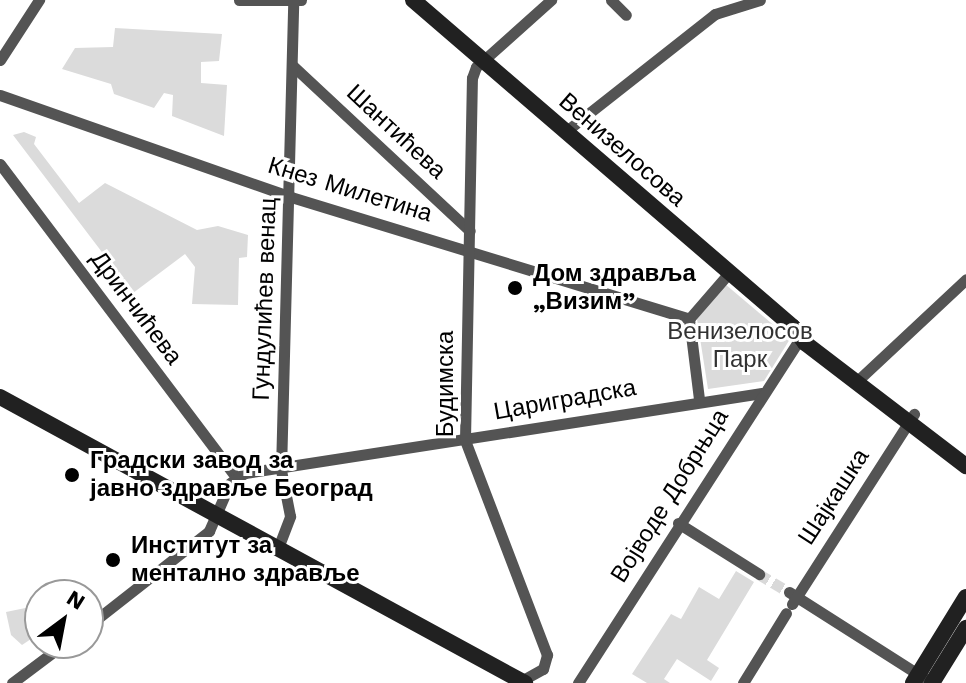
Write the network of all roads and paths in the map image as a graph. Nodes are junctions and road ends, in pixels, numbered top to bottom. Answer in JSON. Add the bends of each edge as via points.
{"nodes":[{"id":1,"x":39,"y":0,"type":"edge"},
{"id":2,"x":239,"y":0,"type":"edge"},
{"id":3,"x":413,"y":0,"type":"edge"},
{"id":4,"x":551,"y":0,"type":"edge"},
{"id":5,"x":611,"y":0,"type":"edge"},
{"id":6,"x":760,"y":0,"type":"edge"},
{"id":7,"x":296,"y":1,"type":"edge"},
{"id":8,"x":626,"y":15,"type":"dead end"},
{"id":9,"x":0,"y":60,"type":"edge"},
{"id":10,"x":483,"y":61,"type":"junction"},
{"id":11,"x":292,"y":65,"type":"junction"},
{"id":12,"x":0,"y":95,"type":"edge"},
{"id":13,"x":565,"y":132,"type":"junction"},
{"id":14,"x":0,"y":164,"type":"edge"},
{"id":15,"x":291,"y":197,"type":"junction"},
{"id":16,"x":470,"y":231,"type":"junction"},
{"id":17,"x":470,"y":250,"type":"junction"},
{"id":18,"x":729,"y":273,"type":"junction"},
{"id":19,"x":966,"y":279,"type":"edge"},
{"id":20,"x":689,"y":319,"type":"junction"},
{"id":21,"x":802,"y":335,"type":"junction"},
{"id":22,"x":858,"y":379,"type":"junction"},
{"id":23,"x":762,"y":393,"type":"junction"},
{"id":24,"x":0,"y":397,"type":"edge"},
{"id":25,"x":699,"y":399,"type":"junction"},
{"id":26,"x":911,"y":418,"type":"junction"},
{"id":27,"x":465,"y":440,"type":"junction"},
{"id":28,"x":966,"y":453,"type":"edge"},
{"id":29,"x":966,"y":466,"type":"edge"},
{"id":30,"x":281,"y":470,"type":"junction"},
{"id":31,"x":237,"y":478,"type":"junction"},
{"id":32,"x":216,"y":514,"type":"junction"},
{"id":33,"x":678,"y":523,"type":"junction"},
{"id":34,"x":278,"y":548,"type":"junction"},
{"id":35,"x":759,"y":574,"type":"tunnel mouth"},
{"id":36,"x":966,"y":597,"type":"edge"},
{"id":37,"x":791,"y":601,"type":"junction"},
{"id":38,"x":104,"y":613,"type":"edge"},
{"id":39,"x":966,"y":628,"type":"edge"},
{"id":40,"x":44,"y":659,"type":"edge"},
{"id":41,"x":924,"y":681,"type":"edge"},
{"id":42,"x":523,"y":682,"type":"edge"},
{"id":43,"x":12,"y":683,"type":"edge"},
{"id":44,"x":578,"y":683,"type":"edge"},
{"id":45,"x":743,"y":683,"type":"edge"}],
"edges":[{"from":1,"to":9,"type":"street"},
{"from":2,"to":7,"type":"street"},
{"from":3,"to":10,"type":"street","name":"Венизелосова"},
{"from":4,"to":10,"type":"street"},
{"from":5,"to":8,"type":"street"},
{"from":6,"to":13,"type":"street","via":[[715,14]]},
{"from":7,"to":11,"type":"street","name":"Гундулићев венац"},
{"from":10,"to":13,"type":"street","name":"Венизелосова"},
{"from":10,"to":16,"type":"street","name":"Будимска","via":[[472,78]]},
{"from":11,"to":15,"type":"street","name":"Гундулићев венац"},
{"from":11,"to":16,"type":"street","name":"Шантићева"},
{"from":12,"to":15,"type":"street","name":"Кнез Милетина"},
{"from":13,"to":18,"type":"street","name":"Венизелосова"},
{"from":14,"to":31,"type":"street","name":"Дринчићева"},
{"from":15,"to":17,"type":"street","name":"Кнез Милетина"},
{"from":15,"to":30,"type":"street","name":"Гундулићев венац"},
{"from":16,"to":17,"type":"street","name":"Будимска"},
{"from":17,"to":20,"type":"street","name":"Кнез Милетина"},
{"from":17,"to":27,"type":"street","name":"Будимска"},
{"from":18,"to":20,"type":"street"},
{"from":18,"to":21,"type":"street","name":"Венизелосова"},
{"from":19,"to":22,"type":"street"},
{"from":20,"to":25,"type":"street"},
{"from":21,"to":22,"type":"street","name":"Венизелосова"},
{"from":21,"to":23,"type":"street","name":"Војводе Добрњца"},
{"from":22,"to":26,"type":"street","name":"Венизелосова"},
{"from":23,"to":25,"type":"street","name":"Цариградска"},
{"from":23,"to":33,"type":"street","name":"Војводе Добрњца"},
{"from":24,"to":32,"type":"street"},
{"from":25,"to":27,"type":"street","name":"Цариградска"},
{"from":26,"to":28,"type":"street","name":"Венизелосова"},
{"from":26,"to":29,"type":"street","name":"Венизелосова"},
{"from":26,"to":37,"type":"street","name":"Шајкашка"},
{"from":27,"to":30,"type":"street","name":"Цариградска"},
{"from":27,"to":42,"type":"street","name":"Будимска","via":[[547,655],[543,669]]},
{"from":30,"to":31,"type":"street","name":"Цариградска"},
{"from":30,"to":34,"type":"street","name":"Гундулићев венац","via":[[290,516]]},
{"from":31,"to":32,"type":"street"},
{"from":32,"to":34,"type":"street"},
{"from":32,"to":38,"type":"street","via":[[209,531]]},
{"from":33,"to":35,"type":"street"},
{"from":33,"to":44,"type":"street","name":"Војводе Добрњца"},
{"from":34,"to":42,"type":"street"},
{"from":36,"to":41,"type":"street"},
{"from":37,"to":41,"type":"street"},
{"from":37,"to":45,"type":"street","name":"Шајкашка"},
{"from":39,"to":41,"type":"street"},
{"from":40,"to":43,"type":"street"}]}
